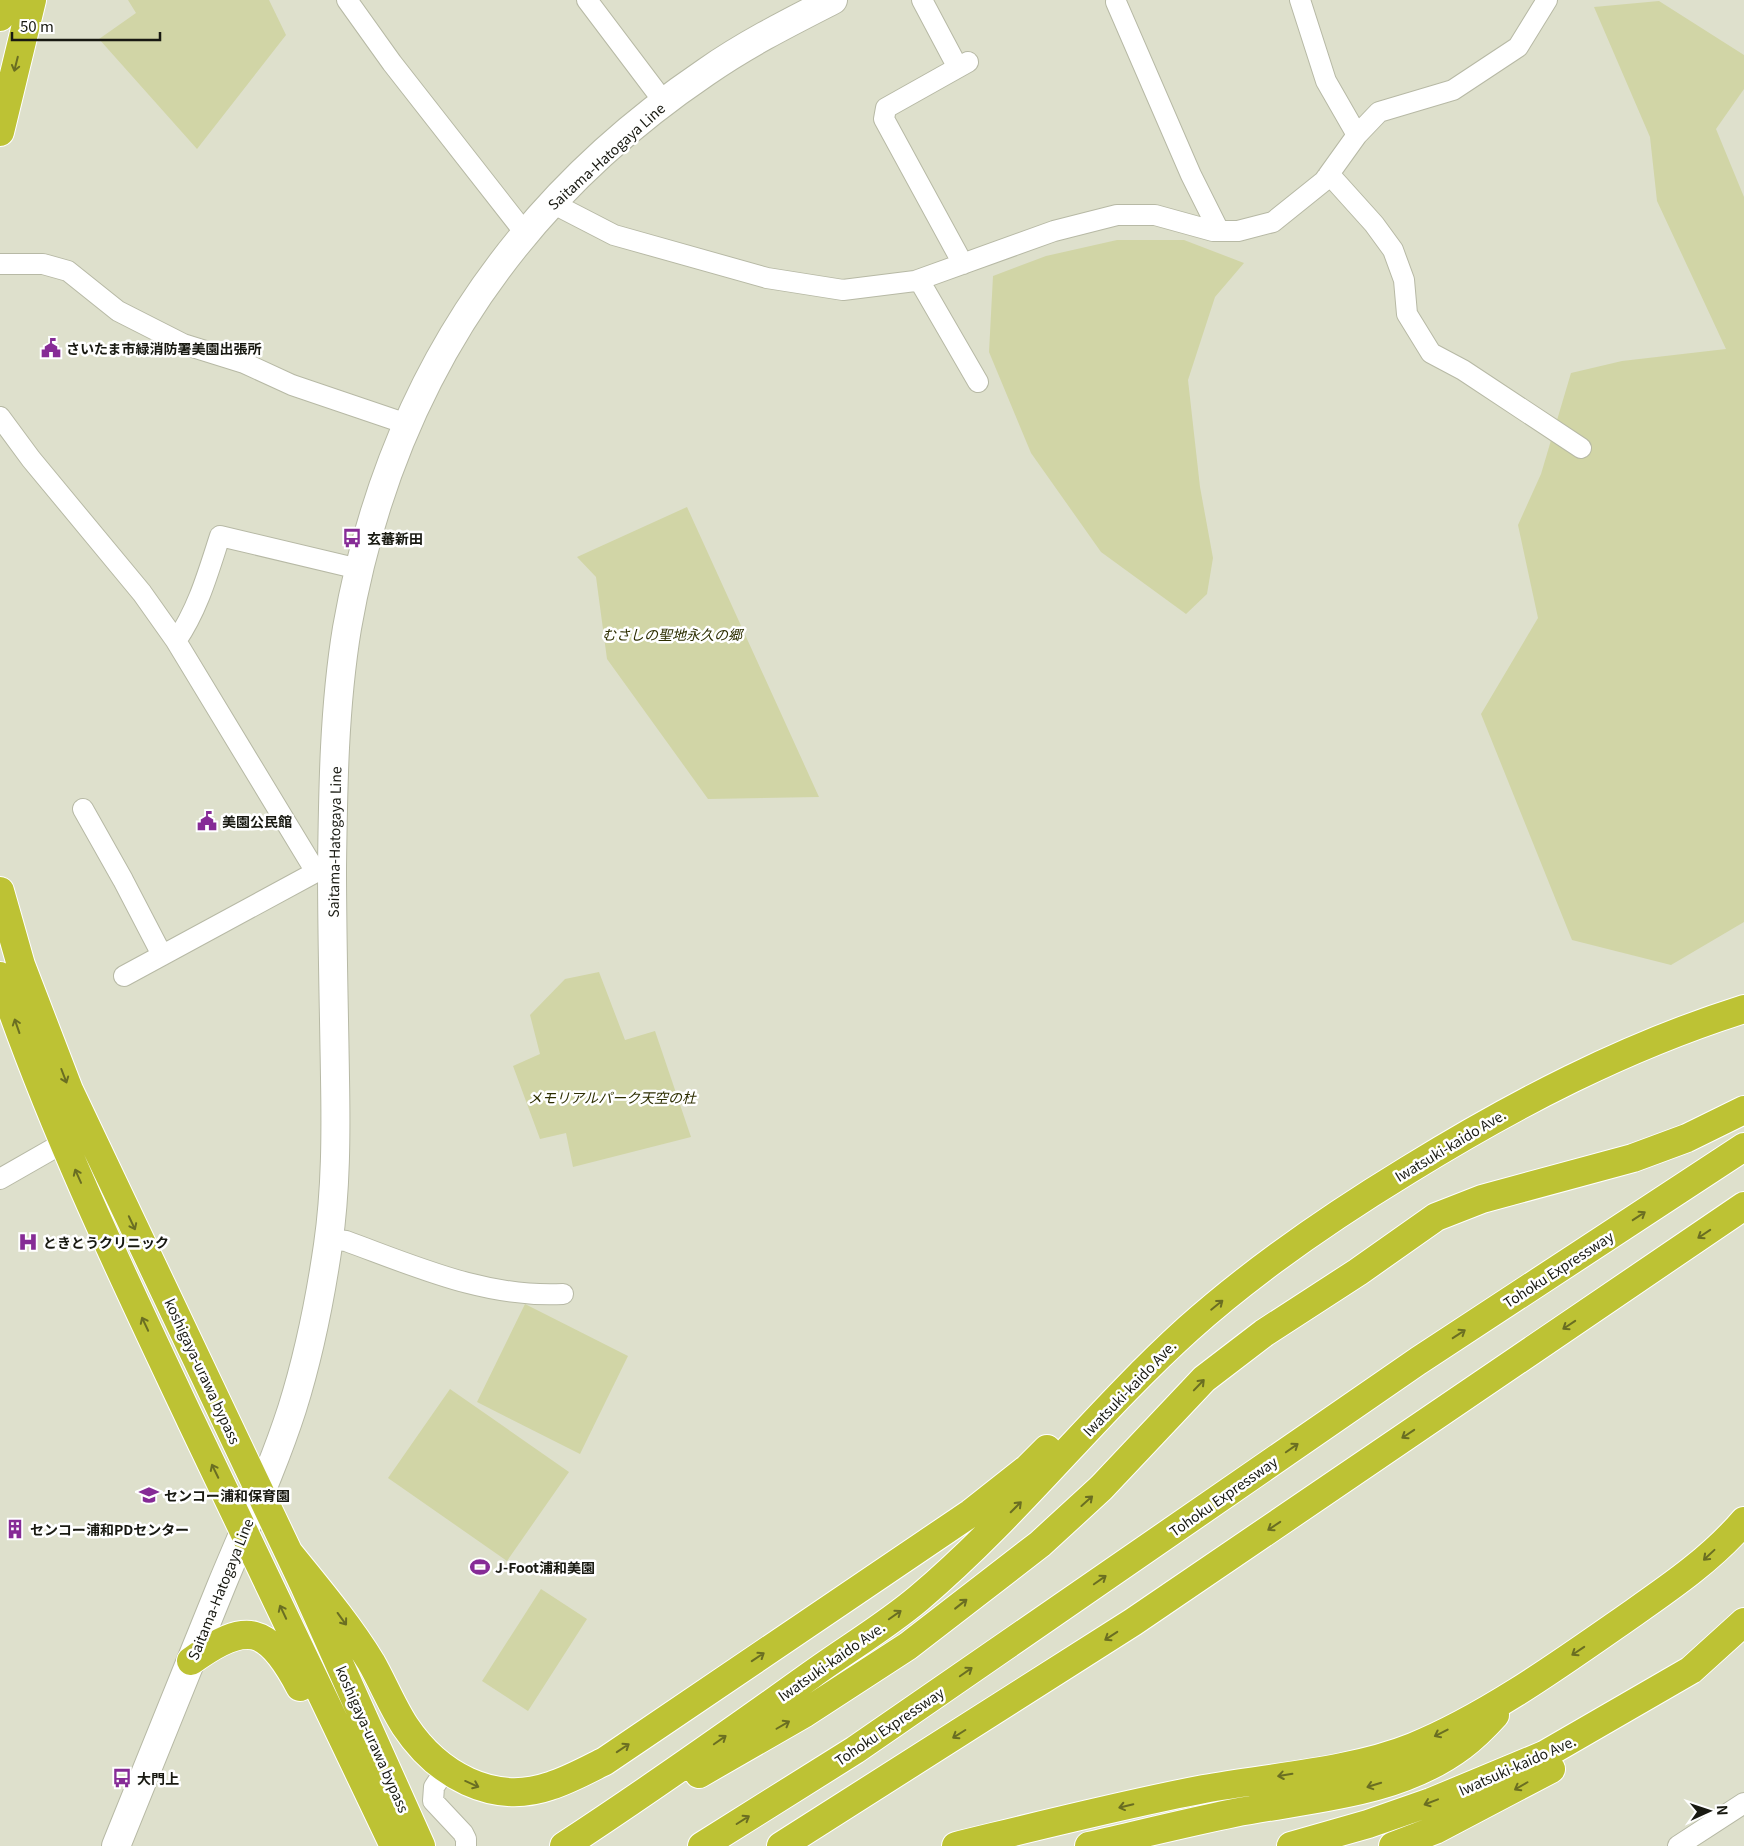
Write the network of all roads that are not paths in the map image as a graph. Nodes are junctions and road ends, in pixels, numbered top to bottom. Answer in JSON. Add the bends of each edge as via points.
{"nodes":[{"id":1,"x":4,"y":0,"type":"edge"},
{"id":2,"x":32,"y":0,"type":"edge"},
{"id":3,"x":347,"y":0,"type":"edge"},
{"id":4,"x":587,"y":0,"type":"edge"},
{"id":5,"x":833,"y":0,"type":"edge"},
{"id":6,"x":922,"y":0,"type":"edge"},
{"id":7,"x":1300,"y":0,"type":"edge"},
{"id":8,"x":1546,"y":0,"type":"edge"},
{"id":9,"x":1116,"y":2,"type":"dead end"},
{"id":10,"x":0,"y":17,"type":"edge"},
{"id":11,"x":664,"y":102,"type":"junction"},
{"id":12,"x":0,"y":132,"type":"edge"},
{"id":13,"x":1357,"y":135,"type":"junction"},
{"id":14,"x":1329,"y":174,"type":"junction"},
{"id":15,"x":552,"y":204,"type":"junction"},
{"id":16,"x":1219,"y":231,"type":"junction"},
{"id":17,"x":525,"y":233,"type":"junction"},
{"id":18,"x":0,"y":264,"type":"edge"},
{"id":19,"x":963,"y":264,"type":"junction"},
{"id":20,"x":919,"y":280,"type":"junction"},
{"id":21,"x":978,"y":382,"type":"dead end"},
{"id":22,"x":0,"y":417,"type":"edge"},
{"id":23,"x":407,"y":424,"type":"junction"},
{"id":24,"x":1581,"y":448,"type":"dead end"},
{"id":25,"x":359,"y":569,"type":"junction"},
{"id":26,"x":176,"y":641,"type":"junction"},
{"id":27,"x":83,"y":809,"type":"dead end"},
{"id":28,"x":324,"y":872,"type":"junction"},
{"id":29,"x":0,"y":891,"type":"edge"},
{"id":30,"x":162,"y":955,"type":"junction"},
{"id":31,"x":0,"y":976,"type":"edge"},
{"id":32,"x":124,"y":976,"type":"dead end"},
{"id":33,"x":1744,"y":1009,"type":"edge"},
{"id":34,"x":1744,"y":1110,"type":"edge"},
{"id":35,"x":63,"y":1143,"type":"junction"},
{"id":36,"x":1744,"y":1147,"type":"edge"},
{"id":37,"x":0,"y":1179,"type":"edge"},
{"id":38,"x":1744,"y":1206,"type":"edge"},
{"id":39,"x":329,"y":1239,"type":"junction"},
{"id":40,"x":563,"y":1294,"type":"dead end"},
{"id":41,"x":1190,"y":1326,"type":"junction"},
{"id":42,"x":260,"y":1491,"type":"junction"},
{"id":43,"x":1744,"y":1520,"type":"edge"},
{"id":44,"x":244,"y":1531,"type":"junction"},
{"id":45,"x":289,"y":1553,"type":"junction"},
{"id":46,"x":1744,"y":1622,"type":"edge"},
{"id":47,"x":191,"y":1661,"type":"junction"},
{"id":48,"x":1691,"y":1670,"type":"junction"},
{"id":49,"x":1530,"y":1684,"type":"junction"},
{"id":50,"x":446,"y":1769,"type":"junction"},
{"id":51,"x":1744,"y":1803,"type":"edge"},
{"id":52,"x":1233,"y":1813,"type":"junction"},
{"id":53,"x":414,"y":1831,"type":"edge"},
{"id":54,"x":116,"y":1846,"type":"edge"},
{"id":55,"x":393,"y":1846,"type":"edge"},
{"id":56,"x":466,"y":1846,"type":"edge"},
{"id":57,"x":564,"y":1846,"type":"edge"},
{"id":58,"x":575,"y":1846,"type":"edge"},
{"id":59,"x":702,"y":1846,"type":"edge"},
{"id":60,"x":781,"y":1846,"type":"edge"},
{"id":61,"x":956,"y":1846,"type":"edge"},
{"id":62,"x":1089,"y":1846,"type":"edge"},
{"id":63,"x":1122,"y":1846,"type":"edge"},
{"id":64,"x":1291,"y":1846,"type":"edge"},
{"id":65,"x":1393,"y":1846,"type":"edge"},
{"id":66,"x":1678,"y":1846,"type":"edge"}],
"edges":[{"from":1,"to":10,"type":"highway"},
{"from":2,"to":12,"type":"highway","one_way":true},
{"from":3,"to":17,"type":"street"},
{"from":4,"to":11,"type":"street"},
{"from":5,"to":11,"type":"main road","name":"Saitama-Hatogaya Line","via":[[746,46]]},
{"from":6,"to":19,"type":"street","via":[[963,64],[886,108],[884,119]]},
{"from":7,"to":13,"type":"street","via":[[1326,81]]},
{"from":8,"to":13,"type":"street","via":[[1518,47],[1453,90],[1379,112]]},
{"from":9,"to":16,"type":"street","via":[[1191,175]]},
{"from":11,"to":15,"type":"main road","name":"Saitama-Hatogaya Line"},
{"from":13,"to":14,"type":"street"},
{"from":14,"to":16,"type":"street","via":[[1273,222],[1238,231]]},
{"from":14,"to":24,"type":"street","via":[[1374,224],[1392,250],[1404,280],[1407,314],[1431,353],[1463,370]]},
{"from":15,"to":17,"type":"main road","name":"Saitama-Hatogaya Line"},
{"from":15,"to":20,"type":"street","via":[[614,235],[767,278],[843,290]]},
{"from":16,"to":19,"type":"street","via":[[1213,232],[1155,214],[1117,216],[1054,231]]},
{"from":17,"to":23,"type":"main road","name":"Saitama-Hatogaya Line","via":[[448,340]]},
{"from":18,"to":23,"type":"street","via":[[43,264],[68,272],[118,311],[183,344],[244,363],[292,385]]},
{"from":19,"to":20,"type":"street"},
{"from":20,"to":21,"type":"street"},
{"from":22,"to":26,"type":"street","via":[[142,593]]},
{"from":23,"to":25,"type":"main road","name":"Saitama-Hatogaya Line","via":[[390,466]]},
{"from":25,"to":26,"type":"street","via":[[220,536],[198,602]]},
{"from":25,"to":28,"type":"main road","name":"Saitama-Hatogaya Line","via":[[339,692]]},
{"from":26,"to":28,"type":"street"},
{"from":27,"to":30,"type":"street"},
{"from":28,"to":30,"type":"street"},
{"from":28,"to":39,"type":"main road","name":"Saitama-Hatogaya Line","via":[[335,1110]]},
{"from":29,"to":42,"type":"highway","name":"koshigaya-urawa bypass","one_way":true,"via":[[22,965],[69,1090]]},
{"from":30,"to":32,"type":"street"},
{"from":35,"to":31,"type":"highway","name":"koshigaya-urawa bypass","one_way":true},
{"from":41,"to":33,"type":"highway","name":"Iwatsuki-kaido Ave.","one_way":true,"via":[[1295,1244],[1480,1125],[1645,1044]]},
{"from":58,"to":34,"type":"highway","one_way":true,"via":[[805,1713],[908,1646],[1046,1538],[1101,1488],[1204,1379],[1264,1333],[1436,1217],[1482,1199],[1633,1158],[1687,1138]]},
{"from":35,"to":37,"type":"street"},
{"from":44,"to":35,"type":"highway","name":"koshigaya-urawa bypass","one_way":true},
{"from":59,"to":36,"type":"highway","name":"Tohoku Expressway","one_way":true,"via":[[856,1750],[1418,1361]]},
{"from":38,"to":60,"type":"highway","one_way":true,"via":[[1133,1622]]},
{"from":39,"to":40,"type":"street","via":[[346,1241],[442,1277],[531,1295]]},
{"from":39,"to":42,"type":"main road","name":"Saitama-Hatogaya Line","via":[[306,1362],[292,1411]]},
{"from":50,"to":41,"type":"highway","one_way":true,"via":[[482,1788],[504,1793],[524,1792],[548,1786],[604,1761],[971,1513],[1028,1468],[1097,1400]]},
{"from":57,"to":41,"type":"highway","name":"Iwatsuki-kaido Ave.","one_way":true,"via":[[662,1781],[918,1600],[1016,1508],[1135,1379]]},
{"from":42,"to":44,"type":"main road","name":"Saitama-Hatogaya Line"},
{"from":42,"to":45,"type":"highway","name":"koshigaya-urawa bypass"},
{"from":43,"to":49,"type":"highway","one_way":true,"via":[[1691,1572]]},
{"from":44,"to":47,"type":"main road","name":"Saitama-Hatogaya Line"},
{"from":55,"to":44,"type":"highway","name":"koshigaya-urawa bypass","one_way":true},
{"from":45,"to":50,"type":"highway","one_way":true,"via":[[342,1618],[371,1663],[404,1725],[421,1748]]},
{"from":45,"to":53,"type":"highway","name":"koshigaya-urawa bypass"},
{"from":46,"to":48,"type":"highway","name":"Iwatsuki-kaido Ave."},
{"from":47,"to":54,"type":"main road","name":"Saitama-Hatogaya Line"},
{"from":47,"to":55,"type":"highway","via":[[230,1636],[245,1634],[266,1640],[279,1651],[332,1750]]},
{"from":48,"to":64,"type":"highway","name":"Iwatsuki-kaido Ave.","one_way":true,"via":[[1589,1731],[1504,1773],[1368,1824]]},
{"from":48,"to":65,"type":"highway","one_way":true,"via":[[1649,1708],[1589,1747],[1515,1790],[1435,1830]]},
{"from":49,"to":52,"type":"highway","one_way":true,"via":[[1462,1746],[1436,1762],[1340,1795]]},
{"from":49,"to":61,"type":"highway","one_way":true,"via":[[1413,1747],[1375,1758],[1164,1797]]},
{"from":50,"to":56,"type":"street","via":[[434,1788],[433,1801],[462,1833]]},
{"from":51,"to":66,"type":"street"},
{"from":52,"to":62,"type":"highway"},
{"from":52,"to":63,"type":"highway"}]}
